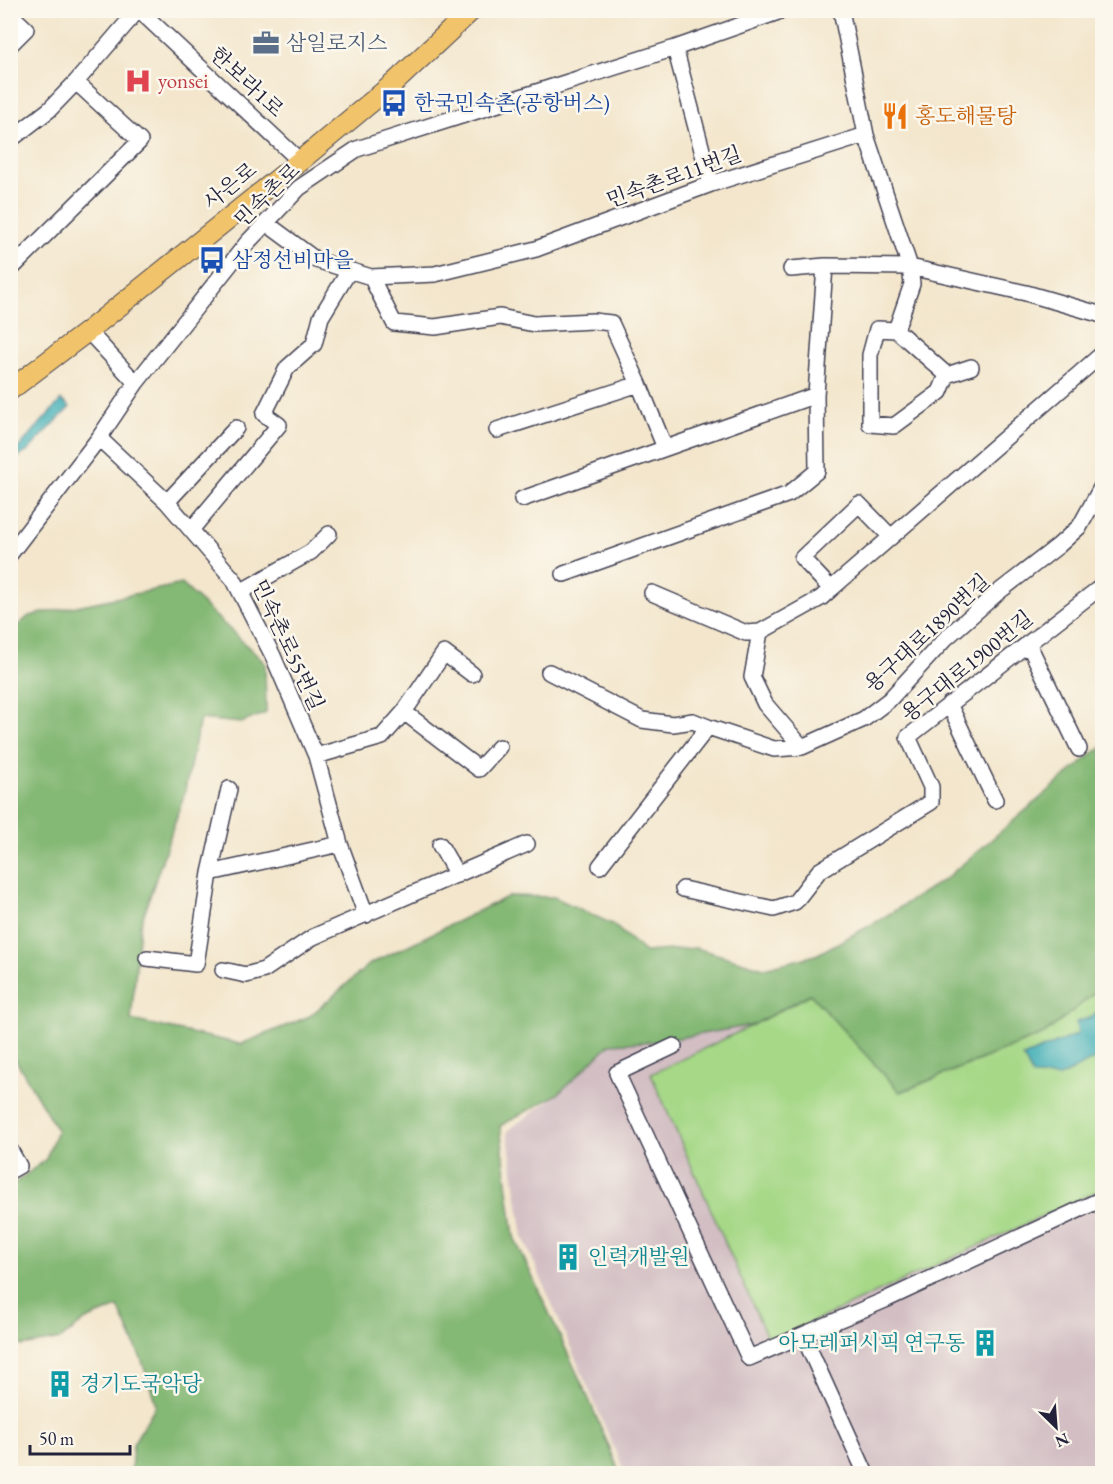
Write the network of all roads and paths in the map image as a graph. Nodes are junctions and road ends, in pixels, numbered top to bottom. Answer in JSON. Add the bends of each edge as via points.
{"nodes":[{"id":1,"x":138,"y":10,"type":"edge"},
{"id":2,"x":472,"y":10,"type":"edge"},
{"id":3,"x":784,"y":10,"type":"edge"},
{"id":4,"x":841,"y":10,"type":"edge"},
{"id":5,"x":10,"y":14,"type":"edge"},
{"id":6,"x":10,"y":45,"type":"edge"},
{"id":7,"x":675,"y":48,"type":"junction"},
{"id":8,"x":76,"y":82,"type":"junction"},
{"id":9,"x":866,"y":135,"type":"junction"},
{"id":10,"x":10,"y":141,"type":"edge"},
{"id":11,"x":300,"y":161,"type":"junction"},
{"id":12,"x":711,"y":184,"type":"junction"},
{"id":13,"x":266,"y":223,"type":"junction"},
{"id":14,"x":825,"y":266,"type":"junction"},
{"id":15,"x":910,"y":267,"type":"junction"},
{"id":16,"x":791,"y":269,"type":"dead end"},
{"id":17,"x":10,"y":270,"type":"edge"},
{"id":18,"x":349,"y":271,"type":"junction"},
{"id":19,"x":371,"y":277,"type":"junction"},
{"id":20,"x":1102,"y":315,"type":"edge"},
{"id":21,"x":896,"y":330,"type":"junction"},
{"id":22,"x":88,"y":331,"type":"junction"},
{"id":23,"x":1102,"y":354,"type":"edge"},
{"id":24,"x":1102,"y":363,"type":"edge"},
{"id":25,"x":971,"y":367,"type":"dead end"},
{"id":26,"x":1102,"y":368,"type":"edge"},
{"id":27,"x":947,"y":375,"type":"junction"},
{"id":28,"x":136,"y":383,"type":"junction"},
{"id":29,"x":639,"y":384,"type":"junction"},
{"id":30,"x":12,"y":385,"type":"edge"},
{"id":31,"x":816,"y":395,"type":"junction"},
{"id":32,"x":236,"y":428,"type":"dead end"},
{"id":33,"x":497,"y":430,"type":"dead end"},
{"id":34,"x":99,"y":438,"type":"junction"},
{"id":35,"x":666,"y":448,"type":"junction"},
{"id":36,"x":1102,"y":486,"type":"edge"},
{"id":37,"x":522,"y":499,"type":"dead end"},
{"id":38,"x":167,"y":502,"type":"junction"},
{"id":39,"x":191,"y":530,"type":"junction"},
{"id":40,"x":329,"y":534,"type":"dead end"},
{"id":41,"x":891,"y":537,"type":"junction"},
{"id":42,"x":10,"y":555,"type":"edge"},
{"id":43,"x":564,"y":574,"type":"dead end"},
{"id":44,"x":1102,"y":586,"type":"edge"},
{"id":45,"x":831,"y":589,"type":"junction"},
{"id":46,"x":242,"y":591,"type":"junction"},
{"id":47,"x":652,"y":593,"type":"dead end"},
{"id":48,"x":760,"y":632,"type":"junction"},
{"id":49,"x":1028,"y":643,"type":"junction"},
{"id":50,"x":549,"y":672,"type":"dead end"},
{"id":51,"x":472,"y":674,"type":"dead end"},
{"id":52,"x":949,"y":704,"type":"junction"},
{"id":53,"x":404,"y":712,"type":"junction"},
{"id":54,"x":708,"y":727,"type":"junction"},
{"id":55,"x":499,"y":747,"type":"dead end"},
{"id":56,"x":802,"y":747,"type":"junction"},
{"id":57,"x":1079,"y":748,"type":"dead end"},
{"id":58,"x":316,"y":756,"type":"junction"},
{"id":59,"x":229,"y":789,"type":"dead end"},
{"id":60,"x":995,"y":800,"type":"dead end"},
{"id":61,"x":340,"y":844,"type":"junction"},
{"id":62,"x":527,"y":844,"type":"dead end"},
{"id":63,"x":440,"y":845,"type":"dead end"},
{"id":64,"x":600,"y":866,"type":"dead end"},
{"id":65,"x":210,"y":873,"type":"junction"},
{"id":66,"x":457,"y":875,"type":"junction"},
{"id":67,"x":683,"y":890,"type":"dead end"},
{"id":68,"x":366,"y":915,"type":"junction"},
{"id":69,"x":147,"y":958,"type":"dead end"},
{"id":70,"x":223,"y":969,"type":"dead end"},
{"id":71,"x":674,"y":1046,"type":"dead end"},
{"id":72,"x":10,"y":1150,"type":"edge"},
{"id":73,"x":10,"y":1171,"type":"edge"},
{"id":74,"x":1102,"y":1199,"type":"edge"},
{"id":75,"x":803,"y":1335,"type":"junction"},
{"id":76,"x":866,"y":1473,"type":"edge"}],
"edges":[{"from":1,"to":8,"type":"street"},
{"from":1,"to":11,"type":"street","name":"한보라1로"},
{"from":2,"to":11,"type":"main road","name":"사은로","via":[[393,84]]},
{"from":3,"to":7,"type":"street","name":"민속촌로"},
{"from":4,"to":9,"type":"street"},
{"from":5,"to":6,"type":"street","via":[[26,29]]},
{"from":7,"to":12,"type":"street"},
{"from":7,"to":13,"type":"street","name":"민속촌로","via":[[357,149],[299,188]]},
{"from":8,"to":10,"type":"street"},
{"from":8,"to":17,"type":"street","via":[[140,141]]},
{"from":9,"to":12,"type":"street","name":"민속촌로11번길"},
{"from":9,"to":15,"type":"street"},
{"from":11,"to":22,"type":"main road","name":"사은로"},
{"from":12,"to":19,"type":"street","name":"민속촌로11번길","via":[[536,249],[435,274]]},
{"from":13,"to":18,"type":"street","name":"민속촌로11번길","via":[[316,260]]},
{"from":13,"to":28,"type":"street","name":"민속촌로"},
{"from":14,"to":15,"type":"street"},
{"from":14,"to":16,"type":"street"},
{"from":14,"to":31,"type":"street"},
{"from":15,"to":20,"type":"street"},
{"from":15,"to":21,"type":"street","via":[[912,284]]},
{"from":18,"to":19,"type":"street","name":"민속촌로11번길"},
{"from":18,"to":39,"type":"street","via":[[321,317],[314,344],[287,368],[264,414],[279,425]]},
{"from":19,"to":29,"type":"street","via":[[394,323],[408,326],[441,327],[500,317],[534,324],[611,323]]},
{"from":21,"to":27,"type":"street"},
{"from":21,"to":27,"type":"street","via":[[877,329],[870,356],[870,431],[894,426],[940,392]]},
{"from":22,"to":28,"type":"street"},
{"from":22,"to":30,"type":"main road","name":"사은로"},
{"from":23,"to":41,"type":"street"},
{"from":24,"to":26,"type":"street"},
{"from":25,"to":27,"type":"street"},
{"from":28,"to":34,"type":"street","name":"민속촌로"},
{"from":29,"to":33,"type":"street"},
{"from":29,"to":35,"type":"street"},
{"from":31,"to":35,"type":"street"},
{"from":31,"to":43,"type":"street","via":[[817,471],[789,494]]},
{"from":32,"to":38,"type":"street"},
{"from":34,"to":38,"type":"street","name":"민속촌로55번길"},
{"from":34,"to":42,"type":"street","name":"민속촌로"},
{"from":35,"to":37,"type":"street"},
{"from":36,"to":56,"type":"street","name":"용구대로1890번길","via":[[1080,526],[946,638],[889,700],[864,719]]},
{"from":38,"to":39,"type":"street","name":"민속촌로55번길"},
{"from":39,"to":46,"type":"street","name":"민속촌로55번길"},
{"from":40,"to":46,"type":"street","via":[[311,552]]},
{"from":41,"to":45,"type":"street"},
{"from":41,"to":45,"type":"street","via":[[859,504],[802,558]]},
{"from":44,"to":49,"type":"street","name":"용구대로1900번길"},
{"from":45,"to":48,"type":"street"},
{"from":46,"to":58,"type":"street","name":"민속촌로55번길"},
{"from":47,"to":48,"type":"street","via":[[746,633]]},
{"from":48,"to":56,"type":"street","via":[[752,677],[765,704]]},
{"from":49,"to":52,"type":"street","name":"용구대로1900번길"},
{"from":49,"to":57,"type":"street"},
{"from":50,"to":54,"type":"street","name":"용구대로1890번길","via":[[642,720],[693,722]]},
{"from":51,"to":53,"type":"street","via":[[444,653]]},
{"from":52,"to":60,"type":"street"},
{"from":52,"to":67,"type":"street","name":"용구대로1900번길","via":[[908,737],[931,787],[931,802],[819,871],[795,902],[774,909]]},
{"from":53,"to":55,"type":"street","via":[[479,769]]},
{"from":53,"to":58,"type":"street","via":[[382,737]]},
{"from":54,"to":56,"type":"street","name":"용구대로1890번길","via":[[774,749]]},
{"from":54,"to":64,"type":"street"},
{"from":58,"to":61,"type":"street","name":"민속촌로55번길"},
{"from":59,"to":65,"type":"street"},
{"from":61,"to":65,"type":"street"},
{"from":61,"to":68,"type":"street","name":"민속촌로55번길"},
{"from":62,"to":66,"type":"street"},
{"from":63,"to":66,"type":"street"},
{"from":65,"to":69,"type":"street","via":[[196,964]]},
{"from":66,"to":68,"type":"street"},
{"from":68,"to":70,"type":"street","via":[[313,937],[264,970],[246,975]]},
{"from":71,"to":75,"type":"street","via":[[617,1073],[749,1358]]},
{"from":72,"to":73,"type":"street","via":[[19,1166]]},
{"from":74,"to":75,"type":"street"},
{"from":75,"to":76,"type":"street"}]}
